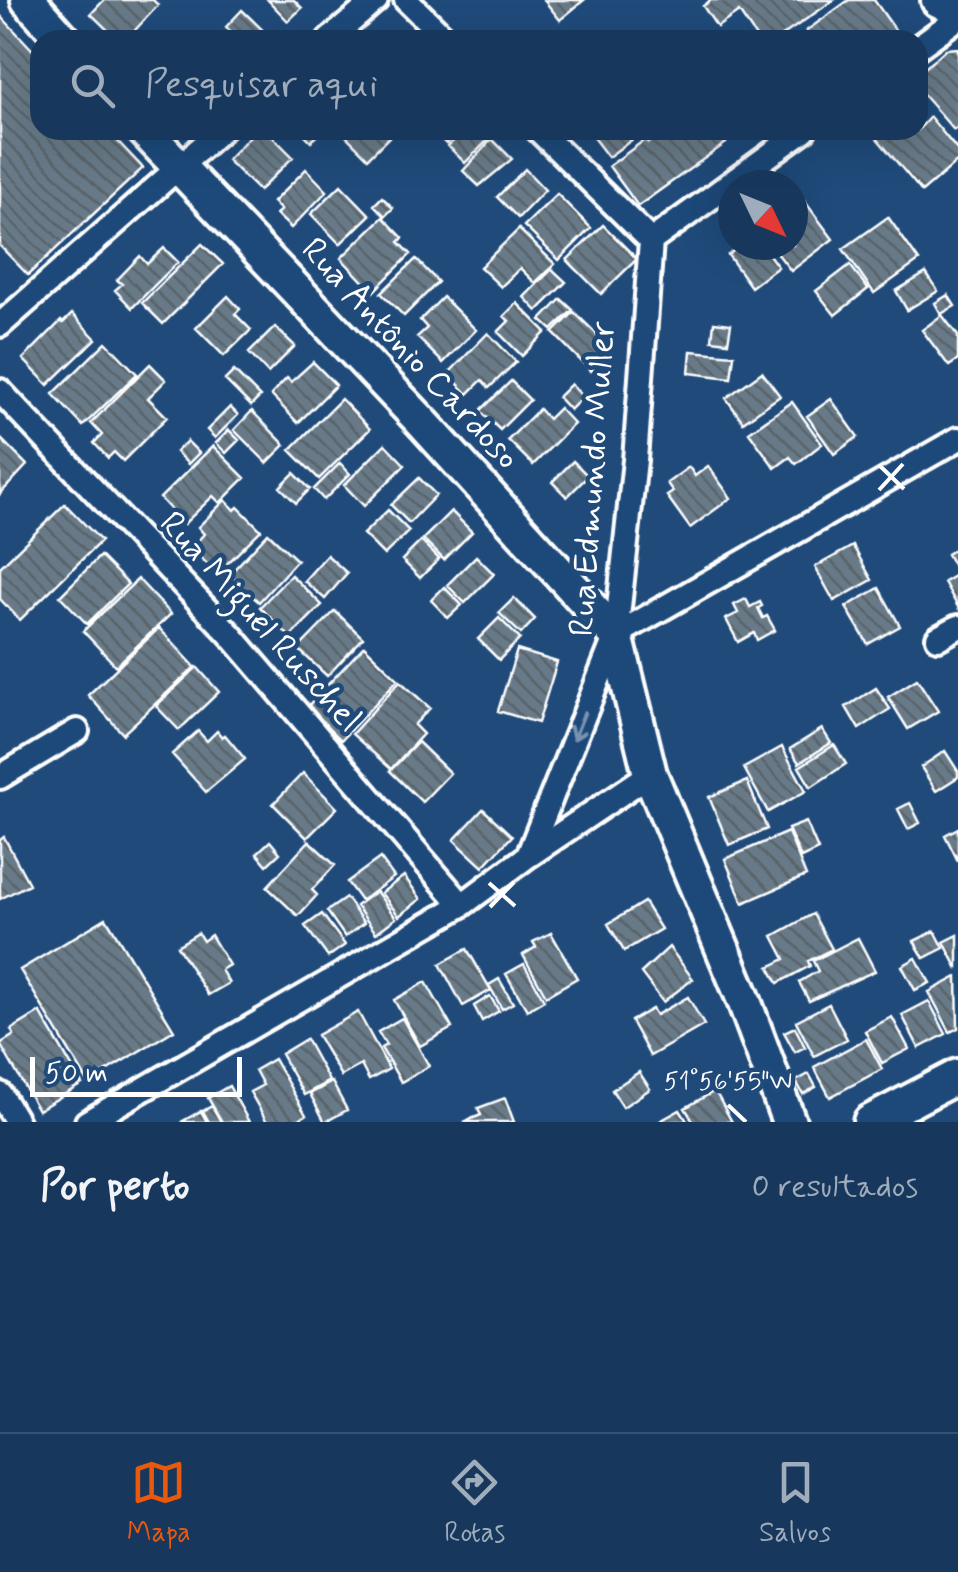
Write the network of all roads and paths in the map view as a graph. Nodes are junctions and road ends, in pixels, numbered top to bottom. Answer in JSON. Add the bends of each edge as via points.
{"nodes":[{"id":1,"x":28,"y":0,"type":"edge"},
{"id":2,"x":376,"y":0,"type":"edge"},
{"id":3,"x":406,"y":0,"type":"edge"},
{"id":4,"x":938,"y":0,"type":"edge"},
{"id":5,"x":958,"y":10,"type":"edge"},
{"id":6,"x":958,"y":18,"type":"edge"},
{"id":7,"x":55,"y":30,"type":"edge"},
{"id":8,"x":341,"y":30,"type":"edge"},
{"id":9,"x":437,"y":30,"type":"edge"},
{"id":10,"x":928,"y":40,"type":"edge"},
{"id":11,"x":153,"y":140,"type":"edge"},
{"id":12,"x":210,"y":140,"type":"edge"},
{"id":13,"x":548,"y":140,"type":"edge"},
{"id":14,"x":790,"y":140,"type":"edge"},
{"id":15,"x":177,"y":167,"type":"junction"},
{"id":16,"x":651,"y":241,"type":"junction"},
{"id":17,"x":0,"y":325,"type":"edge"},
{"id":18,"x":0,"y":391,"type":"edge"},
{"id":19,"x":958,"y":439,"type":"edge"},
{"id":20,"x":616,"y":635,"type":"junction"},
{"id":21,"x":76,"y":731,"type":"dead end"},
{"id":22,"x":650,"y":774,"type":"junction"},
{"id":23,"x":0,"y":778,"type":"edge"},
{"id":24,"x":528,"y":856,"type":"junction"},
{"id":25,"x":462,"y":905,"type":"junction"},
{"id":26,"x":958,"y":1076,"type":"edge"},
{"id":27,"x":0,"y":1094,"type":"edge"},
{"id":28,"x":17,"y":1122,"type":"edge"},
{"id":29,"x":88,"y":1122,"type":"edge"},
{"id":30,"x":789,"y":1122,"type":"edge"},
{"id":31,"x":870,"y":1122,"type":"edge"}],
"edges":[{"from":1,"to":7,"type":"street"},
{"from":2,"to":8,"type":"street"},
{"from":3,"to":9,"type":"street"},
{"from":4,"to":5,"type":"street"},
{"from":6,"to":10,"type":"street"},
{"from":11,"to":15,"type":"street","name":"Rua Antônio Cardoso"},
{"from":12,"to":15,"type":"street"},
{"from":13,"to":16,"type":"street"},
{"from":14,"to":16,"type":"street"},
{"from":15,"to":17,"type":"street"},
{"from":15,"to":20,"type":"street","name":"Rua Antônio Cardoso"},
{"from":16,"to":20,"type":"street","name":"Rua Edmundo Muller"},
{"from":18,"to":25,"type":"street","name":"Rua Miguel Ruschel","via":[[228,634]]},
{"from":19,"to":20,"type":"street"},
{"from":20,"to":22,"type":"street","name":"Rua Edmundo Muller"},
{"from":20,"to":24,"type":"street","one_way":true},
{"from":21,"to":23,"type":"street"},
{"from":22,"to":24,"type":"street"},
{"from":22,"to":30,"type":"street","name":"Rua Edmundo Muller"},
{"from":24,"to":25,"type":"street"},
{"from":25,"to":29,"type":"street"},
{"from":26,"to":31,"type":"street"},
{"from":27,"to":28,"type":"street"}]}
